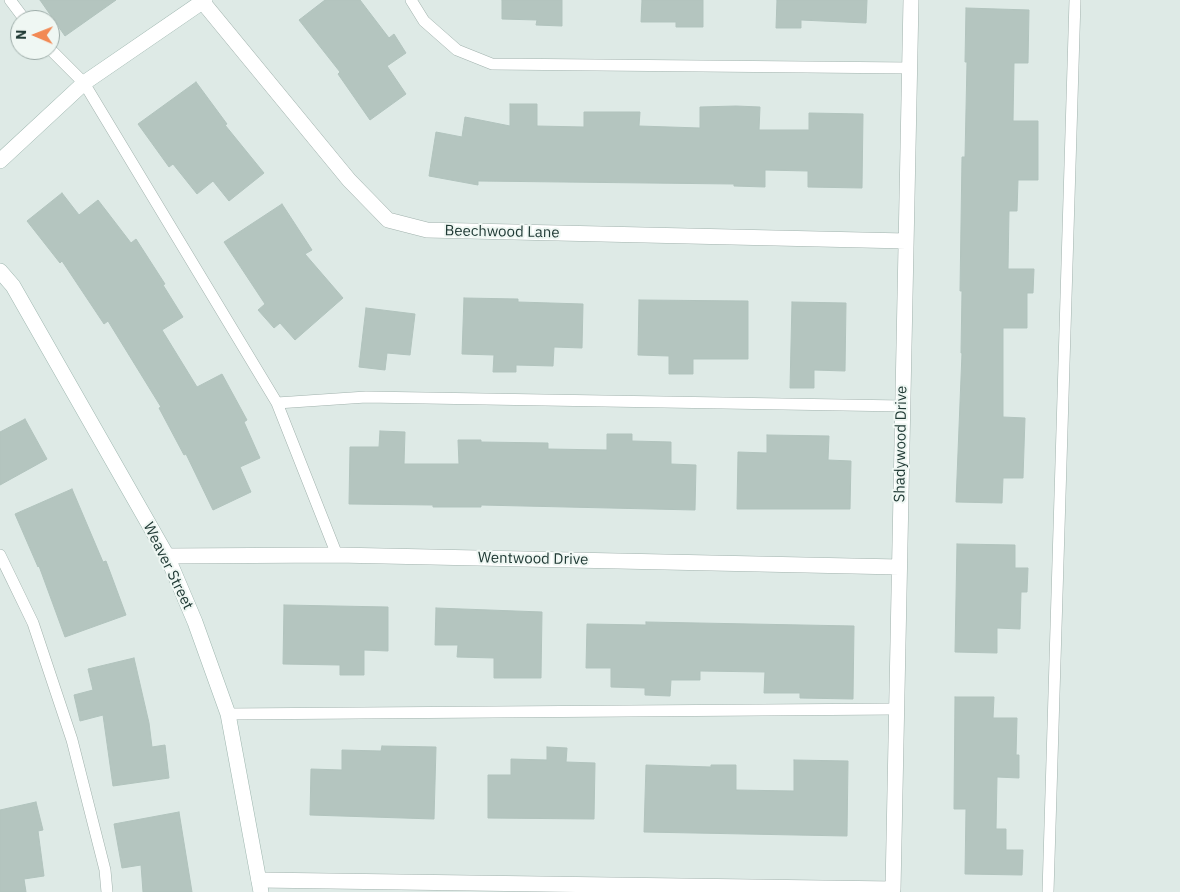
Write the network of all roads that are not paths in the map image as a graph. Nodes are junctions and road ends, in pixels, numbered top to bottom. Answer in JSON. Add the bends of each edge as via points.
{"nodes":[{"id":1,"x":203,"y":0,"type":"edge"},
{"id":2,"x":411,"y":0,"type":"edge"},
{"id":3,"x":911,"y":0,"type":"edge"},
{"id":4,"x":1075,"y":0,"type":"edge"},
{"id":5,"x":60,"y":59,"type":"edge"},
{"id":6,"x":910,"y":68,"type":"junction"},
{"id":7,"x":84,"y":83,"type":"junction"},
{"id":8,"x":0,"y":161,"type":"edge"},
{"id":9,"x":906,"y":242,"type":"junction"},
{"id":10,"x":0,"y":271,"type":"edge"},
{"id":11,"x":276,"y":403,"type":"junction"},
{"id":12,"x":902,"y":406,"type":"junction"},
{"id":13,"x":0,"y":555,"type":"edge"},
{"id":14,"x":337,"y":555,"type":"junction"},
{"id":15,"x":167,"y":556,"type":"junction"},
{"id":16,"x":899,"y":567,"type":"junction"},
{"id":17,"x":896,"y":709,"type":"junction"},
{"id":18,"x":228,"y":714,"type":"junction"},
{"id":19,"x":260,"y":886,"type":"edge"},
{"id":20,"x":107,"y":892,"type":"edge"},
{"id":21,"x":1048,"y":892,"type":"edge"}],
"edges":[{"from":1,"to":7,"type":"street"},
{"from":1,"to":9,"type":"street","name":"Beechwood Lane","via":[[349,180],[388,220],[427,230]]},
{"from":2,"to":6,"type":"lane","via":[[424,21],[457,50],[492,64]]},
{"from":3,"to":6,"type":"street","name":"Shadywood Drive"},
{"from":4,"to":21,"type":"lane"},
{"from":5,"to":7,"type":"lane"},
{"from":6,"to":9,"type":"street","name":"Shadywood Drive"},
{"from":7,"to":8,"type":"street"},
{"from":7,"to":11,"type":"lane"},
{"from":9,"to":12,"type":"street","name":"Shadywood Drive"},
{"from":10,"to":15,"type":"street","name":"Weaver Street","via":[[13,286]]},
{"from":11,"to":12,"type":"lane","via":[[366,397]]},
{"from":11,"to":14,"type":"lane"},
{"from":12,"to":16,"type":"street","name":"Shadywood Drive"},
{"from":13,"to":20,"type":"lane","via":[[33,623],[72,740],[105,870]]},
{"from":14,"to":15,"type":"street","name":"Wentwood Drive"},
{"from":14,"to":16,"type":"street","name":"Wentwood Drive"},
{"from":15,"to":18,"type":"street","name":"Weaver Street"},
{"from":16,"to":17,"type":"street","name":"Shadywood Drive"},
{"from":17,"to":18,"type":"lane"},
{"from":17,"to":19,"type":"street","name":"Shadywood Drive","via":[[893,889]]},
{"from":18,"to":19,"type":"street","name":"Weaver Street"}]}
